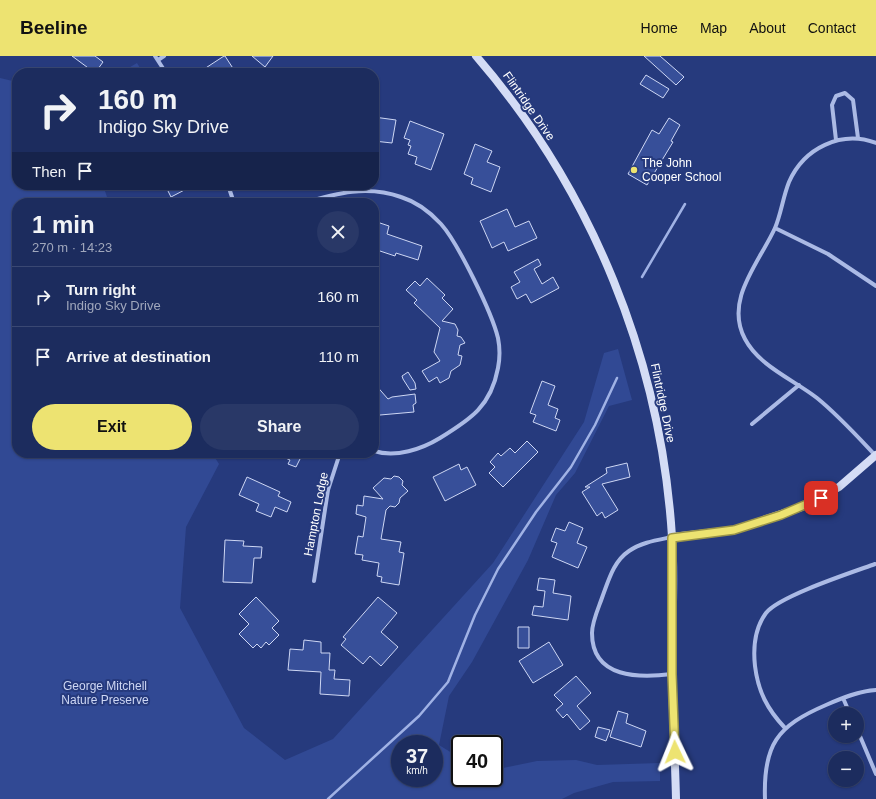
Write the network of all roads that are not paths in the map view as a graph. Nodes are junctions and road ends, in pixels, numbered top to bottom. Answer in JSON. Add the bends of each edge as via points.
{"nodes":[{"id":1,"x":164,"y":56,"type":"edge"},
{"id":2,"x":476,"y":56,"type":"edge"},
{"id":3,"x":156,"y":58,"type":"edge"},
{"id":4,"x":163,"y":68,"type":"edge"},
{"id":5,"x":858,"y":138,"type":"junction"},
{"id":6,"x":836,"y":140,"type":"junction"},
{"id":7,"x":876,"y":142,"type":"edge"},
{"id":8,"x":368,"y":190,"type":"edge"},
{"id":9,"x":368,"y":190,"type":"edge"},
{"id":10,"x":320,"y":198,"type":"edge"},
{"id":11,"x":775,"y":228,"type":"junction"},
{"id":12,"x":876,"y":286,"type":"edge"},
{"id":13,"x":799,"y":385,"type":"junction"},
{"id":14,"x":752,"y":424,"type":"dead end"},
{"id":15,"x":379,"y":452,"type":"edge"},
{"id":16,"x":876,"y":455,"type":"edge"},
{"id":17,"x":338,"y":458,"type":"edge"},
{"id":18,"x":672,"y":538,"type":"junction"},
{"id":19,"x":875,"y":564,"type":"dead end"},
{"id":20,"x":314,"y":580,"type":"dead end"},
{"id":21,"x":672,"y":674,"type":"junction"},
{"id":22,"x":876,"y":690,"type":"edge"},
{"id":23,"x":844,"y":698,"type":"junction"},
{"id":24,"x":847,"y":707,"type":"edge"},
{"id":25,"x":785,"y":728,"type":"junction"},
{"id":26,"x":863,"y":743,"type":"edge"},
{"id":27,"x":876,"y":774,"type":"edge"},
{"id":28,"x":676,"y":799,"type":"edge"},
{"id":29,"x":765,"y":799,"type":"edge"}],
"edges":[{"from":1,"to":3,"type":"street"},
{"from":2,"to":18,"type":"street","name":"Flintridge Drive","via":[[525,119],[570,187],[619,292],[651,394],[665,473]]},
{"from":3,"to":4,"type":"street"},
{"from":5,"to":6,"type":"street"},
{"from":5,"to":6,"type":"street","via":[[853,100],[845,93],[836,96],[832,105]]},
{"from":5,"to":7,"type":"street"},
{"from":6,"to":11,"type":"street","via":[[821,146],[806,157],[797,168],[789,183]]},
{"from":8,"to":10,"type":"street"},
{"from":9,"to":15,"type":"street","via":[[391,194],[417,204],[442,225],[469,270],[498,338],[500,352],[494,382],[480,408],[470,419],[421,448],[391,453]]},
{"from":11,"to":12,"type":"street","via":[[828,254]]},
{"from":11,"to":13,"type":"street","via":[[742,291],[738,316],[745,340],[752,350]]},
{"from":13,"to":14,"type":"street"},
{"from":13,"to":16,"type":"street","via":[[837,416]]},
{"from":16,"to":18,"type":"street","via":[[839,487],[802,507],[734,530]]},
{"from":17,"to":20,"type":"street","name":"Hampton Lodge","via":[[328,490]]},
{"from":18,"to":21,"type":"street","name":"Flintridge Drive"},
{"from":18,"to":21,"type":"street","via":[[639,545],[628,551],[618,562],[612,572],[592,632],[596,653],[610,668],[620,673],[641,676]]},
{"from":19,"to":25,"type":"street","via":[[795,595],[767,612],[755,641],[756,675],[762,697],[772,715]]},
{"from":21,"to":28,"type":"street","name":"Flintridge Drive"},
{"from":22,"to":23,"type":"street"},
{"from":23,"to":24,"type":"street"},
{"from":23,"to":25,"type":"street","via":[[809,713]]},
{"from":25,"to":29,"type":"street","via":[[778,736],[767,759],[764,773]]},
{"from":26,"to":27,"type":"street"}]}
